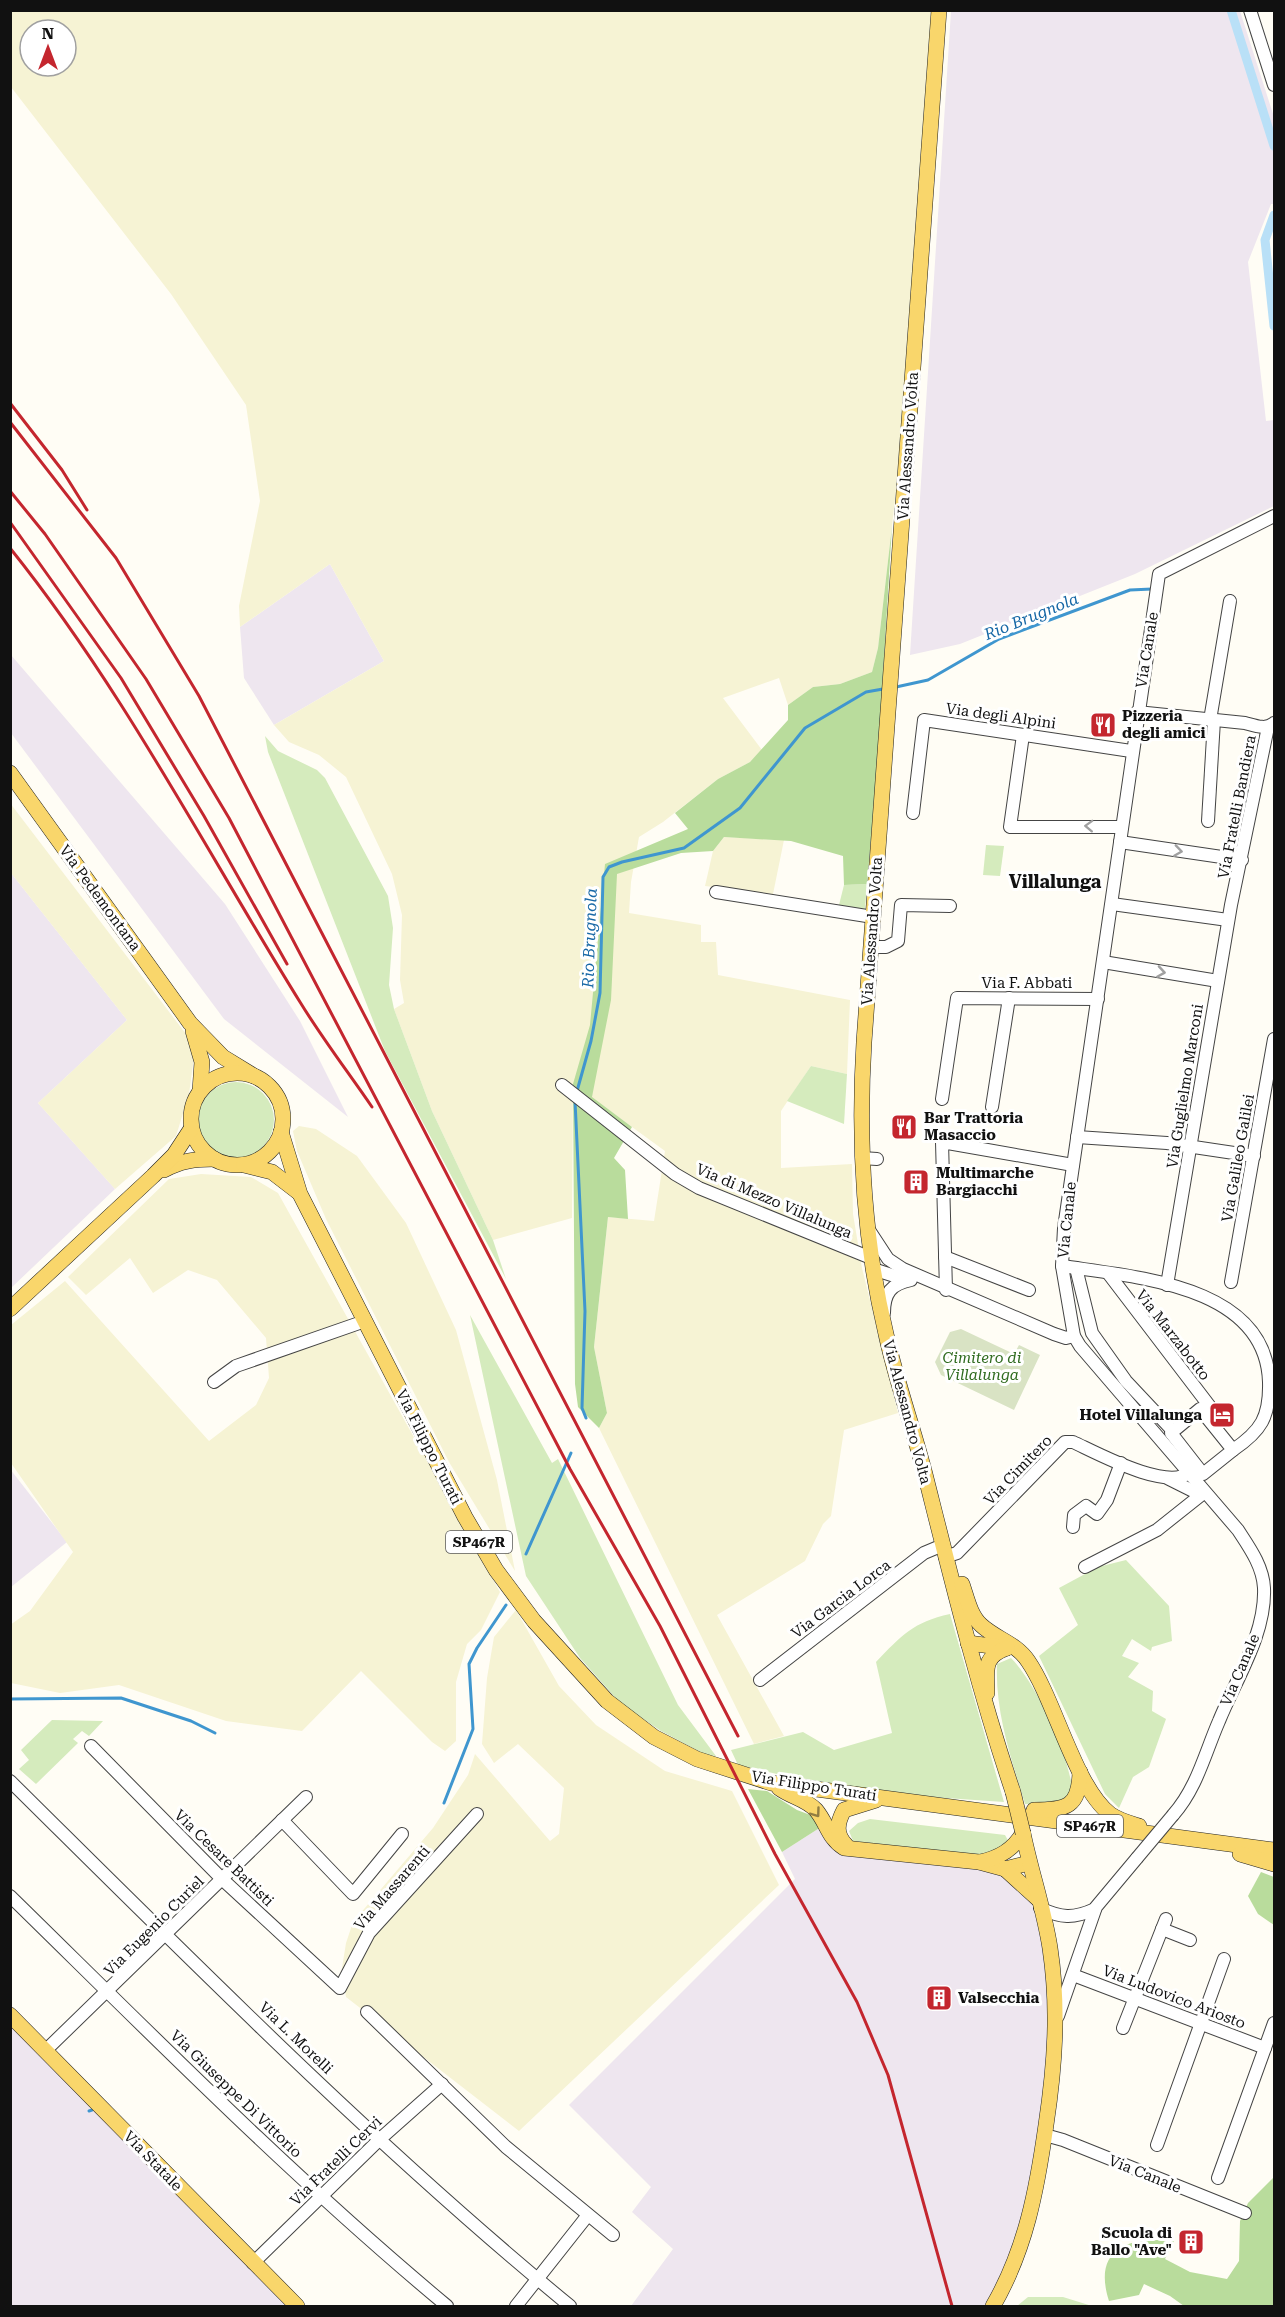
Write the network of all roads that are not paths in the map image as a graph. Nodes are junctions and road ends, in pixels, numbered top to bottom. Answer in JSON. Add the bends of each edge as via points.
{"nodes":[{"id":1,"x":939,"y":10,"type":"edge"},
{"id":2,"x":1250,"y":10,"type":"edge"},
{"id":3,"x":1275,"y":85,"type":"edge"},
{"id":4,"x":1275,"y":516,"type":"edge"},
{"id":5,"x":1230,"y":601,"type":"dead end"},
{"id":6,"x":1137,"y":712,"type":"junction"},
{"id":7,"x":1212,"y":720,"type":"junction"},
{"id":8,"x":1271,"y":725,"type":"edge"},
{"id":9,"x":1023,"y":735,"type":"junction"},
{"id":10,"x":1131,"y":751,"type":"junction"},
{"id":11,"x":10,"y":773,"type":"edge"},
{"id":12,"x":913,"y":813,"type":"dead end"},
{"id":13,"x":1208,"y":821,"type":"dead end"},
{"id":14,"x":1121,"y":827,"type":"junction"},
{"id":15,"x":1120,"y":842,"type":"junction"},
{"id":16,"x":1242,"y":860,"type":"junction"},
{"id":17,"x":716,"y":892,"type":"dead end"},
{"id":18,"x":1235,"y":893,"type":"joint"},
{"id":19,"x":1112,"y":903,"type":"junction"},
{"id":20,"x":950,"y":906,"type":"dead end"},
{"id":21,"x":873,"y":917,"type":"junction"},
{"id":22,"x":1228,"y":920,"type":"junction"},
{"id":23,"x":871,"y":946,"type":"junction"},
{"id":24,"x":1103,"y":963,"type":"junction"},
{"id":25,"x":1218,"y":981,"type":"junction"},
{"id":26,"x":1009,"y":998,"type":"junction"},
{"id":27,"x":1098,"y":999,"type":"junction"},
{"id":28,"x":190,"y":1023,"type":"junction"},
{"id":29,"x":1275,"y":1039,"type":"edge"},
{"id":30,"x":254,"y":1076,"type":"junction"},
{"id":31,"x":568,"y":1088,"type":"dead end"},
{"id":32,"x":200,"y":1091,"type":"junction"},
{"id":33,"x":942,"y":1099,"type":"dead end"},
{"id":34,"x":992,"y":1107,"type":"dead end"},
{"id":35,"x":191,"y":1129,"type":"junction"},
{"id":36,"x":281,"y":1132,"type":"junction"},
{"id":37,"x":1077,"y":1137,"type":"junction"},
{"id":38,"x":1191,"y":1147,"type":"junction"},
{"id":39,"x":1254,"y":1156,"type":"junction"},
{"id":40,"x":214,"y":1160,"type":"junction"},
{"id":41,"x":244,"y":1165,"type":"junction"},
{"id":42,"x":1073,"y":1165,"type":"junction"},
{"id":43,"x":153,"y":1176,"type":"junction"},
{"id":44,"x":300,"y":1194,"type":"junction"},
{"id":45,"x":867,"y":1226,"type":"junction"},
{"id":46,"x":945,"y":1257,"type":"junction"},
{"id":47,"x":872,"y":1264,"type":"junction"},
{"id":48,"x":1062,"y":1266,"type":"junction"},
{"id":49,"x":1076,"y":1268,"type":"junction"},
{"id":50,"x":903,"y":1269,"type":"junction"},
{"id":51,"x":1108,"y":1273,"type":"junction"},
{"id":52,"x":917,"y":1280,"type":"junction"},
{"id":53,"x":1231,"y":1282,"type":"dead end"},
{"id":54,"x":1167,"y":1285,"type":"junction"},
{"id":55,"x":946,"y":1290,"type":"junction"},
{"id":56,"x":1029,"y":1290,"type":"dead end"},
{"id":57,"x":10,"y":1309,"type":"edge"},
{"id":58,"x":365,"y":1322,"type":"junction"},
{"id":59,"x":886,"y":1335,"type":"junction"},
{"id":60,"x":1074,"y":1336,"type":"junction"},
{"id":61,"x":213,"y":1382,"type":"dead end"},
{"id":62,"x":1203,"y":1414,"type":"junction"},
{"id":63,"x":1173,"y":1440,"type":"junction"},
{"id":64,"x":1233,"y":1450,"type":"junction"},
{"id":65,"x":1121,"y":1463,"type":"junction"},
{"id":66,"x":1197,"y":1475,"type":"junction"},
{"id":67,"x":1168,"y":1478,"type":"junction"},
{"id":68,"x":1074,"y":1527,"type":"dead end"},
{"id":69,"x":944,"y":1551,"type":"junction"},
{"id":70,"x":1085,"y":1567,"type":"dead end"},
{"id":71,"x":968,"y":1643,"type":"junction"},
{"id":72,"x":1010,"y":1646,"type":"junction"},
{"id":73,"x":760,"y":1680,"type":"dead end"},
{"id":74,"x":988,"y":1714,"type":"junction"},
{"id":75,"x":91,"y":1746,"type":"dead end"},
{"id":76,"x":1080,"y":1772,"type":"junction"},
{"id":77,"x":10,"y":1781,"type":"edge"},
{"id":78,"x":771,"y":1783,"type":"junction"},
{"id":79,"x":306,"y":1797,"type":"dead end"},
{"id":80,"x":884,"y":1798,"type":"junction"},
{"id":81,"x":992,"y":1812,"type":"junction"},
{"id":82,"x":477,"y":1814,"type":"dead end"},
{"id":83,"x":282,"y":1820,"type":"junction"},
{"id":84,"x":1023,"y":1833,"type":"junction"},
{"id":85,"x":402,"y":1834,"type":"dead end"},
{"id":86,"x":1186,"y":1840,"type":"junction"},
{"id":87,"x":853,"y":1850,"type":"junction"},
{"id":88,"x":1275,"y":1850,"type":"edge"},
{"id":89,"x":993,"y":1863,"type":"junction"},
{"id":90,"x":1029,"y":1863,"type":"junction"},
{"id":91,"x":1275,"y":1864,"type":"edge"},
{"id":92,"x":222,"y":1879,"type":"junction"},
{"id":93,"x":10,"y":1896,"type":"edge"},
{"id":94,"x":1039,"y":1904,"type":"junction"},
{"id":95,"x":1095,"y":1909,"type":"junction"},
{"id":96,"x":1074,"y":1917,"type":"junction"},
{"id":97,"x":1085,"y":1933,"type":"junction"},
{"id":98,"x":166,"y":1935,"type":"junction"},
{"id":99,"x":1190,"y":1940,"type":"dead end"},
{"id":100,"x":1224,"y":1959,"type":"dead end"},
{"id":101,"x":1073,"y":1975,"type":"junction"},
{"id":102,"x":340,"y":1988,"type":"joint"},
{"id":103,"x":108,"y":1992,"type":"junction"},
{"id":104,"x":1133,"y":1998,"type":"junction"},
{"id":105,"x":367,"y":2012,"type":"dead end"},
{"id":106,"x":10,"y":2015,"type":"edge"},
{"id":107,"x":1056,"y":2023,"type":"junction"},
{"id":108,"x":1201,"y":2023,"type":"junction"},
{"id":109,"x":1275,"y":2023,"type":"edge"},
{"id":110,"x":1123,"y":2028,"type":"dead end"},
{"id":111,"x":1265,"y":2048,"type":"junction"},
{"id":112,"x":45,"y":2051,"type":"junction"},
{"id":113,"x":442,"y":2084,"type":"junction"},
{"id":114,"x":1045,"y":2135,"type":"junction"},
{"id":115,"x":380,"y":2139,"type":"junction"},
{"id":116,"x":1157,"y":2145,"type":"dead end"},
{"id":117,"x":1218,"y":2178,"type":"dead end"},
{"id":118,"x":321,"y":2195,"type":"junction"},
{"id":119,"x":1245,"y":2213,"type":"dead end"},
{"id":120,"x":588,"y":2215,"type":"junction"},
{"id":121,"x":613,"y":2235,"type":"dead end"},
{"id":122,"x":253,"y":2263,"type":"junction"},
{"id":123,"x":538,"y":2280,"type":"junction"},
{"id":124,"x":297,"y":2307,"type":"edge"},
{"id":125,"x":447,"y":2307,"type":"edge"},
{"id":126,"x":516,"y":2307,"type":"edge"},
{"id":127,"x":570,"y":2307,"type":"edge"},
{"id":128,"x":993,"y":2307,"type":"edge"}],
"edges":[{"from":1,"to":21,"type":"main road","name":"Via Alessandro Volta"},
{"from":2,"to":3,"type":"street"},
{"from":4,"to":6,"type":"street","name":"Via Canale","via":[[1159,574]]},
{"from":5,"to":7,"type":"street"},
{"from":6,"to":7,"type":"street","name":"Via Fratelli Bandiera"},
{"from":6,"to":10,"type":"street","name":"Via Canale"},
{"from":7,"to":8,"type":"street","name":"Via Fratelli Bandiera"},
{"from":7,"to":13,"type":"street"},
{"from":8,"to":16,"type":"street","name":"Via Fratelli Bandiera"},
{"from":9,"to":10,"type":"street","name":"Via degli Alpini"},
{"from":9,"to":12,"type":"street","name":"Via degli Alpini","via":[[924,720]]},
{"from":14,"to":9,"type":"street","one_way":true,"via":[[1010,827]]},
{"from":10,"to":14,"type":"street","name":"Via Canale"},
{"from":11,"to":28,"type":"main road","name":"Via Pedemontana"},
{"from":14,"to":15,"type":"street","name":"Via Canale"},
{"from":15,"to":16,"type":"street","one_way":true},
{"from":15,"to":19,"type":"street","name":"Via Canale"},
{"from":16,"to":18,"type":"street","name":"Via Fratelli Bandiera"},
{"from":17,"to":21,"type":"street"},
{"from":18,"to":22,"type":"street","name":"Via Guglielmo Marconi"},
{"from":19,"to":22,"type":"street"},
{"from":19,"to":24,"type":"street","name":"Via Canale"},
{"from":20,"to":23,"type":"street","via":[[901,905],[898,941],[886,947]]},
{"from":21,"to":23,"type":"main road","name":"Via Alessandro Volta"},
{"from":22,"to":25,"type":"street","name":"Via Guglielmo Marconi"},
{"from":23,"to":45,"type":"main road","name":"Via Alessandro Volta","via":[[860,1096],[869,1159]]},
{"from":24,"to":25,"type":"street","one_way":true},
{"from":24,"to":27,"type":"street","name":"Via Canale"},
{"from":25,"to":38,"type":"street","name":"Via Guglielmo Marconi"},
{"from":26,"to":27,"type":"street","name":"Via F. Abbati"},
{"from":26,"to":33,"type":"street","name":"Via F. Abbati","via":[[957,998]]},
{"from":26,"to":34,"type":"street"},
{"from":27,"to":37,"type":"street","name":"Via Canale"},
{"from":28,"to":30,"type":"main road","via":[[223,1057]]},
{"from":28,"to":32,"type":"main road","via":[[202,1062]]},
{"from":29,"to":39,"type":"street","name":"Via Galileo Galilei"},
{"from":30,"to":32,"type":"main road","via":[[224,1074]]},
{"from":30,"to":36,"type":"main road","number":"SP467R","via":[[264,1081],[278,1098],[282,1109]]},
{"from":31,"to":47,"type":"street","name":"Via di Mezzo Villalunga","via":[[675,1174],[699,1188]]},
{"from":32,"to":35,"type":"main road","number":"SP467R","via":[[191,1109]]},
{"from":35,"to":40,"type":"main road"},
{"from":35,"to":43,"type":"main road","number":"SP467R","via":[[174,1155]]},
{"from":36,"to":41,"type":"main road","via":[[267,1154]]},
{"from":36,"to":44,"type":"main road","name":"Via Filippo Turati","number":"SP467R"},
{"from":37,"to":38,"type":"street"},
{"from":37,"to":42,"type":"street","name":"Via Canale"},
{"from":38,"to":39,"type":"street"},
{"from":38,"to":54,"type":"street","name":"Via Guglielmo Marconi"},
{"from":39,"to":53,"type":"street","name":"Via Galileo Galilei"},
{"from":40,"to":41,"type":"main road","number":"SP467R"},
{"from":40,"to":43,"type":"main road","number":"SP467R","via":[[177,1163]]},
{"from":41,"to":44,"type":"main road","name":"Via Filippo Turati","number":"SP467R","via":[[272,1172]]},
{"from":42,"to":46,"type":"street","via":[[942,1142]]},
{"from":42,"to":48,"type":"street","name":"Via Canale"},
{"from":43,"to":57,"type":"main road","number":"SP467R"},
{"from":44,"to":58,"type":"main road","name":"Via Filippo Turati","number":"SP467R"},
{"from":45,"to":47,"type":"main road","name":"Via Alessandro Volta"},
{"from":45,"to":50,"type":"street","via":[[888,1259]]},
{"from":46,"to":55,"type":"street"},
{"from":46,"to":56,"type":"street"},
{"from":47,"to":50,"type":"street"},
{"from":47,"to":52,"type":"street","name":"Via di Mezzo Villalunga","via":[[886,1275]]},
{"from":47,"to":59,"type":"main road","name":"Via Alessandro Volta"},
{"from":48,"to":49,"type":"street"},
{"from":48,"to":60,"type":"street","name":"Via Canale"},
{"from":49,"to":51,"type":"street"},
{"from":49,"to":63,"type":"street","name":"Via Canale","via":[[1092,1333]]},
{"from":50,"to":52,"type":"street"},
{"from":51,"to":54,"type":"street"},
{"from":51,"to":62,"type":"street","name":"Via Marzabotto","via":[[1211,1408]]},
{"from":52,"to":55,"type":"street"},
{"from":52,"to":59,"type":"street","via":[[892,1286],[886,1294]]},
{"from":54,"to":64,"type":"street","via":[[1200,1294],[1236,1314],[1252,1330],[1263,1350],[1269,1369],[1266,1418],[1251,1438]]},
{"from":55,"to":60,"type":"street","via":[[1054,1334]]},
{"from":58,"to":61,"type":"street","via":[[236,1366]]},
{"from":58,"to":78,"type":"main road","name":"Via Filippo Turati","number":"SP467R","via":[[480,1544],[534,1621],[586,1681],[628,1719],[672,1748]]},
{"from":59,"to":69,"type":"main road","name":"Via Alessandro Volta"},
{"from":60,"to":63,"type":"street","name":"Via Canale","via":[[1118,1392]]},
{"from":62,"to":63,"type":"street","via":[[1200,1409]]},
{"from":62,"to":64,"type":"street"},
{"from":63,"to":66,"type":"street","name":"Via Canale"},
{"from":64,"to":66,"type":"street"},
{"from":65,"to":67,"type":"street","name":"Via Cimitero"},
{"from":65,"to":68,"type":"street","via":[[1107,1500],[1097,1514],[1086,1506],[1074,1515]]},
{"from":65,"to":69,"type":"street","name":"Via Cimitero","via":[[1065,1442],[957,1553]]},
{"from":66,"to":67,"type":"street"},
{"from":66,"to":95,"type":"street","name":"Via Canale","bridge":true,"via":[[1253,1554],[1264,1585],[1264,1602],[1251,1646],[1193,1786]]},
{"from":67,"to":70,"type":"street","name":"Via Cimitero","via":[[1201,1496],[1157,1530]]},
{"from":69,"to":71,"type":"main road","name":"Via Alessandro Volta"},
{"from":69,"to":72,"type":"main road","via":[[973,1614],[981,1625]]},
{"from":69,"to":73,"type":"street","name":"Via Garcia Lorca","via":[[924,1553]]},
{"from":71,"to":72,"type":"main road"},
{"from":71,"to":74,"type":"main road","name":"Via Alessandro Volta"},
{"from":72,"to":74,"type":"main road","via":[[991,1655],[988,1662]]},
{"from":72,"to":76,"type":"main road","via":[[1038,1678]]},
{"from":74,"to":84,"type":"main road","name":"Via Alessandro Volta","bridge":true},
{"from":75,"to":92,"type":"street","name":"Via Cesare Battisti"},
{"from":76,"to":81,"type":"main road","via":[[1078,1793],[1068,1806]]},
{"from":76,"to":86,"type":"main road","via":[[1097,1801],[1114,1817]]},
{"from":77,"to":98,"type":"street","name":"Via L. Morelli"},
{"from":78,"to":80,"type":"main road","name":"Via Filippo Turati","number":"SP467R"},
{"from":78,"to":87,"type":"main road","one_way":true,"via":[[809,1804],[835,1842]]},
{"from":79,"to":83,"type":"street","name":"Via Eugenio Curiel"},
{"from":80,"to":81,"type":"main road","name":"Via Filippo Turati","number":"SP467R"},
{"from":80,"to":87,"type":"main road","via":[[844,1810],[838,1834]]},
{"from":81,"to":86,"type":"main road","name":"Via Filippo Turati","number":"SP467R"},
{"from":82,"to":102,"type":"street","name":"Via Massarenti","via":[[369,1933]]},
{"from":83,"to":85,"type":"street","name":"Via Massarenti","via":[[353,1894]]},
{"from":83,"to":92,"type":"street","name":"Via Eugenio Curiel"},
{"from":84,"to":89,"type":"main road"},
{"from":84,"to":90,"type":"main road","name":"Via Canale"},
{"from":86,"to":88,"type":"main road","name":"Via Filippo Turati"},
{"from":86,"to":91,"type":"main road"},
{"from":87,"to":89,"type":"main road"},
{"from":89,"to":90,"type":"main road"},
{"from":89,"to":94,"type":"main road"},
{"from":90,"to":94,"type":"main road","name":"Via Canale"},
{"from":92,"to":98,"type":"street","name":"Via Eugenio Curiel"},
{"from":92,"to":102,"type":"street","name":"Via Cesare Battisti"},
{"from":93,"to":103,"type":"street","name":"Via Giuseppe Di Vittorio"},
{"from":94,"to":96,"type":"street","via":[[1060,1917]]},
{"from":94,"to":107,"type":"main road","name":"Via Canale","via":[[1050,1947]]},
{"from":95,"to":96,"type":"street"},
{"from":95,"to":97,"type":"street","name":"Via Canale"},
{"from":96,"to":97,"type":"street"},
{"from":97,"to":101,"type":"street","name":"Via Canale"},
{"from":98,"to":103,"type":"street","name":"Via Eugenio Curiel"},
{"from":98,"to":115,"type":"street","name":"Via L. Morelli"},
{"from":99,"to":104,"type":"street","via":[[1164,1924]]},
{"from":100,"to":108,"type":"street"},
{"from":101,"to":104,"type":"street","name":"Via Ludovico Ariosto"},
{"from":101,"to":107,"type":"street","name":"Via Canale"},
{"from":103,"to":112,"type":"street","name":"Via Eugenio Curiel"},
{"from":103,"to":118,"type":"street","name":"Via Giuseppe Di Vittorio"},
{"from":104,"to":108,"type":"street","name":"Via Ludovico Ariosto"},
{"from":104,"to":110,"type":"street"},
{"from":105,"to":113,"type":"street"},
{"from":106,"to":112,"type":"main road","name":"Via Statale"},
{"from":107,"to":114,"type":"main road","name":"Via Canale"},
{"from":108,"to":111,"type":"street","name":"Via Ludovico Ariosto"},
{"from":108,"to":116,"type":"street"},
{"from":109,"to":111,"type":"street"},
{"from":111,"to":117,"type":"street"},
{"from":112,"to":122,"type":"main road","name":"Via Statale"},
{"from":113,"to":115,"type":"street","name":"Via Fratelli Cervi"},
{"from":113,"to":120,"type":"street","via":[[506,2147]]},
{"from":114,"to":119,"type":"street","name":"Via Canale"},
{"from":114,"to":128,"type":"main road","name":"Via Canale","via":[[1036,2194],[1023,2241]]},
{"from":115,"to":118,"type":"street","name":"Via Fratelli Cervi"},
{"from":115,"to":123,"type":"street","name":"Via L. Morelli"},
{"from":118,"to":122,"type":"street","name":"Via Fratelli Cervi"},
{"from":118,"to":125,"type":"street","name":"Via Giuseppe Di Vittorio"},
{"from":120,"to":121,"type":"street"},
{"from":120,"to":123,"type":"street"},
{"from":122,"to":124,"type":"main road","name":"Via Statale"},
{"from":123,"to":126,"type":"street"},
{"from":123,"to":127,"type":"street","name":"Via L. Morelli"}]}
